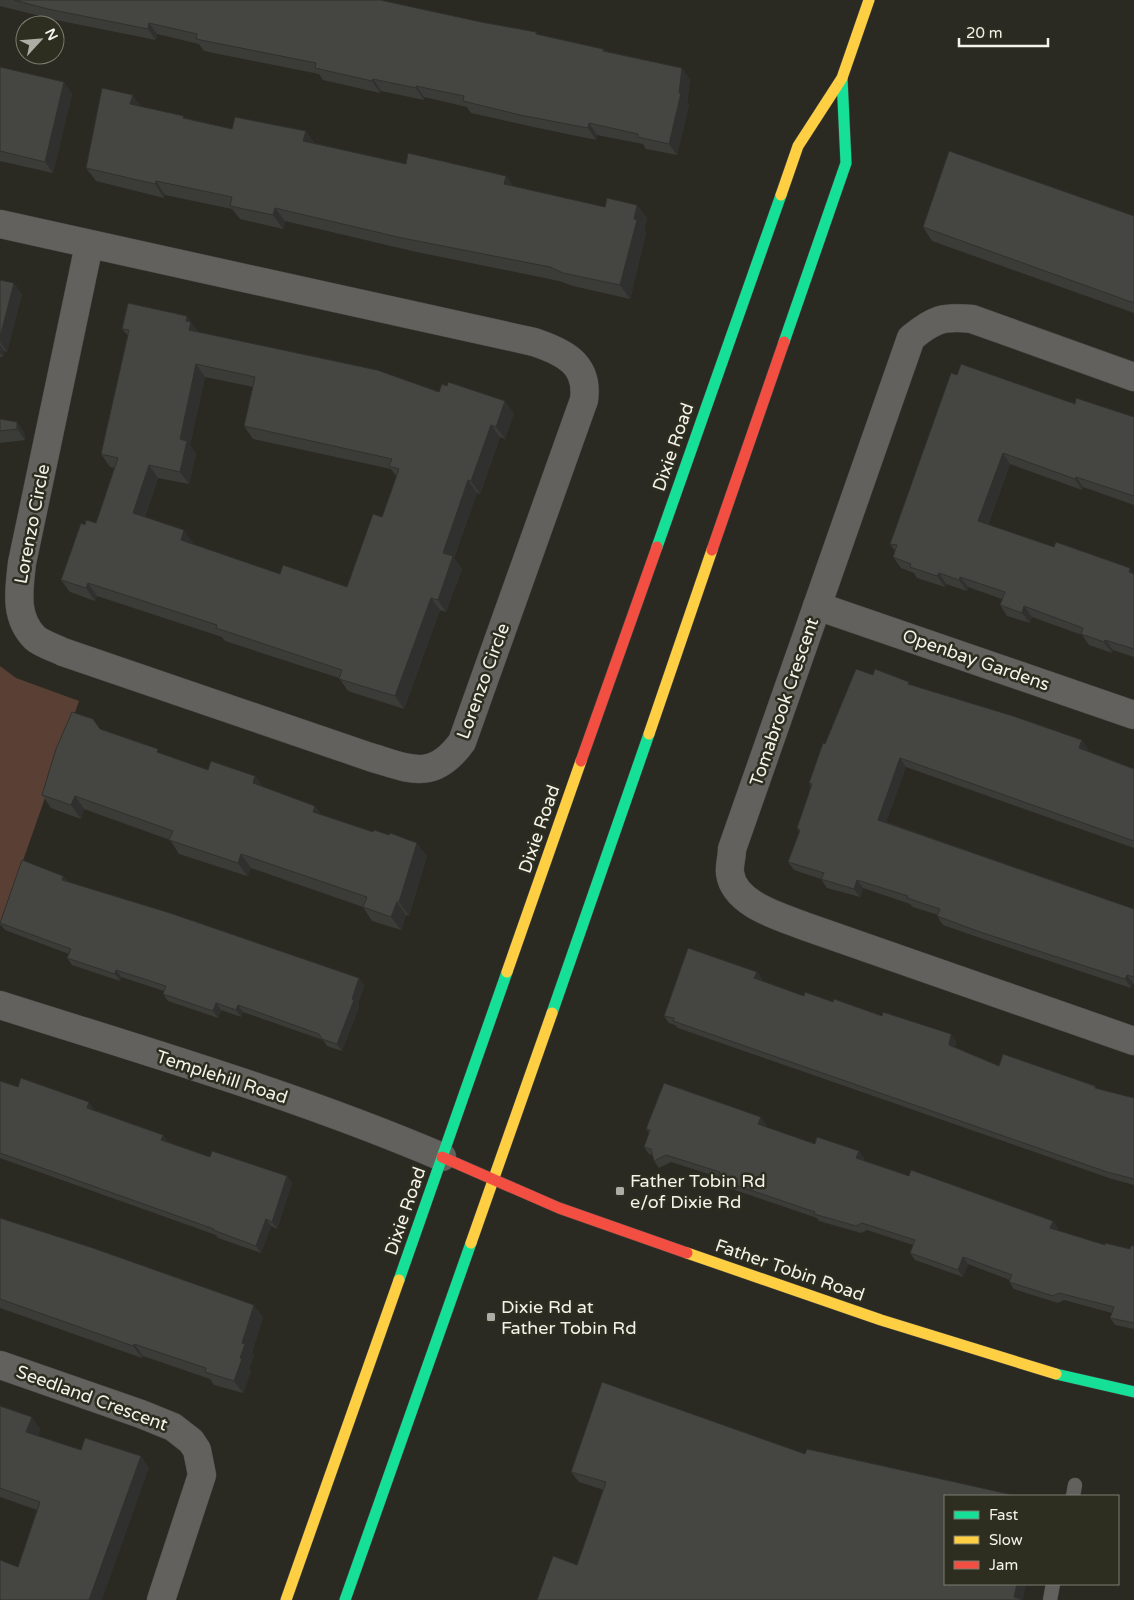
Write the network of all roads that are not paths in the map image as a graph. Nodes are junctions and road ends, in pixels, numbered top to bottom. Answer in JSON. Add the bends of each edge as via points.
{"nodes":[{"id":1,"x":869,"y":0,"type":"edge"},
{"id":2,"x":842,"y":78,"type":"junction"},
{"id":3,"x":0,"y":224,"type":"edge"},
{"id":4,"x":89,"y":244,"type":"junction"},
{"id":5,"x":1134,"y":377,"type":"edge"},
{"id":6,"x":817,"y":606,"type":"junction"},
{"id":7,"x":1134,"y":715,"type":"edge"},
{"id":8,"x":0,"y":1005,"type":"edge"},
{"id":9,"x":1134,"y":1041,"type":"edge"},
{"id":10,"x":442,"y":1157,"type":"junction"},
{"id":11,"x":493,"y":1179,"type":"junction"},
{"id":12,"x":0,"y":1365,"type":"edge"},
{"id":13,"x":1134,"y":1392,"type":"edge"},
{"id":14,"x":1054,"y":1585,"type":"edge"},
{"id":15,"x":162,"y":1600,"type":"edge"},
{"id":16,"x":286,"y":1600,"type":"edge"},
{"id":17,"x":345,"y":1600,"type":"edge"},
{"id":18,"x":1050,"y":1600,"type":"edge"}],
"edges":[{"from":1,"to":2,"type":"main road","name":"Dixie Road"},
{"from":2,"to":10,"type":"main road","name":"Dixie Road","via":[[798,146]]},
{"from":2,"to":11,"type":"main road","name":"Dixie Road","via":[[846,163]]},
{"from":3,"to":4,"type":"street","name":"Lorenzo Circle"},
{"from":4,"to":4,"type":"street","name":"Lorenzo Circle","via":[[22,563],[18,599],[23,623],[36,639],[63,652],[395,765],[420,770],[451,757],[462,742],[575,428],[586,385],[569,356],[534,342]]},
{"from":5,"to":6,"type":"street","name":"Tomabrook Crescent","via":[[972,319],[949,317],[928,324],[911,338]]},
{"from":6,"to":7,"type":"street","name":"Openbay Gardens"},
{"from":6,"to":9,"type":"street","name":"Tomabrook Crescent","via":[[732,850],[730,874],[738,891],[756,907],[807,927]]},
{"from":8,"to":10,"type":"street","name":"Templehill Road","via":[[278,1095],[392,1135]]},
{"from":10,"to":11,"type":"main road","name":"Father Tobin Road"},
{"from":10,"to":16,"type":"main road","name":"Dixie Road"},
{"from":11,"to":13,"type":"main road","name":"Father Tobin Road","via":[[559,1208],[881,1320],[1074,1379]]},
{"from":11,"to":17,"type":"main road","name":"Dixie Road"},
{"from":12,"to":15,"type":"street","name":"Seedland Crescent","via":[[149,1417],[173,1427],[191,1441],[199,1456],[202,1475]]},
{"from":14,"to":18,"type":"lane"}]}
